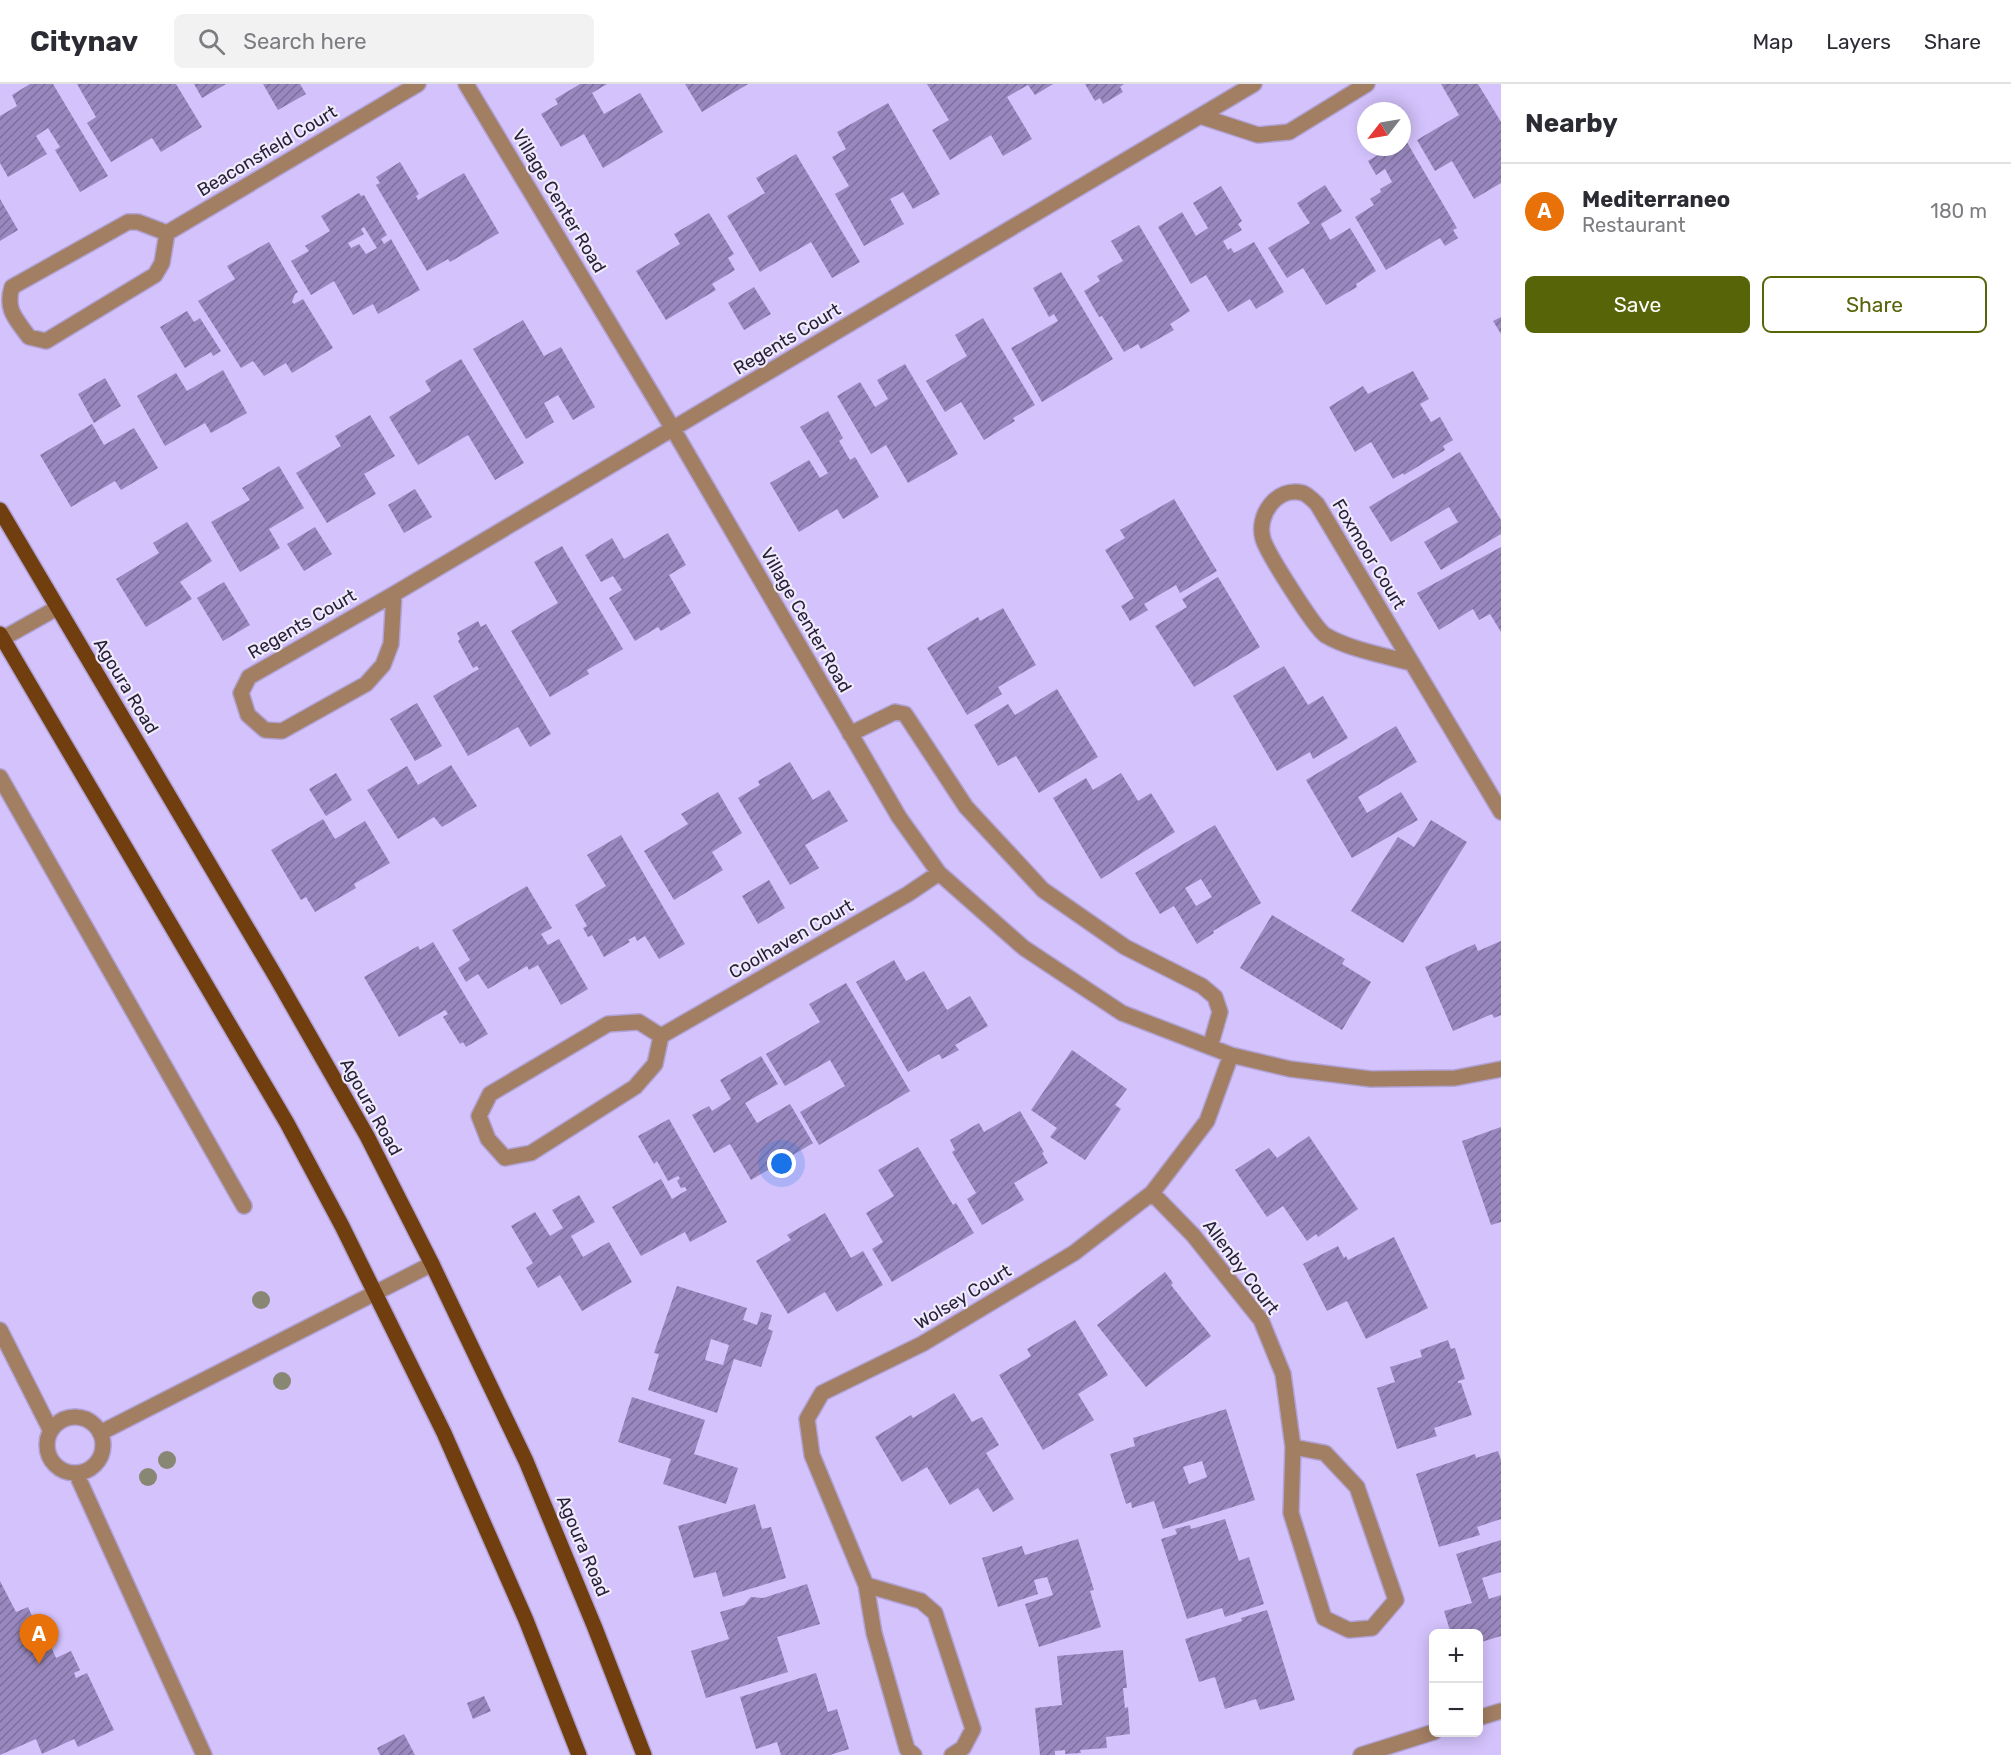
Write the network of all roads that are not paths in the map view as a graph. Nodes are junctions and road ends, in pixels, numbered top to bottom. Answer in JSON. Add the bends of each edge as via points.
{"nodes":[{"id":1,"x":418,"y":84,"type":"edge"},
{"id":2,"x":466,"y":84,"type":"edge"},
{"id":3,"x":1254,"y":84,"type":"edge"},
{"id":4,"x":1367,"y":84,"type":"edge"},
{"id":5,"x":1200,"y":116,"type":"junction"},
{"id":6,"x":167,"y":233,"type":"junction"},
{"id":7,"x":673,"y":429,"type":"junction"},
{"id":8,"x":0,"y":510,"type":"edge"},
{"id":9,"x":394,"y":594,"type":"junction"},
{"id":10,"x":57,"y":608,"type":"junction"},
{"id":11,"x":1,"y":638,"type":"edge"},
{"id":12,"x":1412,"y":663,"type":"junction"},
{"id":13,"x":849,"y":734,"type":"junction"},
{"id":14,"x":0,"y":777,"type":"edge"},
{"id":15,"x":1501,"y":812,"type":"edge"},
{"id":16,"x":939,"y":873,"type":"junction"},
{"id":17,"x":661,"y":1036,"type":"junction"},
{"id":18,"x":1210,"y":1047,"type":"junction"},
{"id":19,"x":1231,"y":1055,"type":"junction"},
{"id":20,"x":1501,"y":1069,"type":"edge"},
{"id":21,"x":1152,"y":1193,"type":"junction"},
{"id":22,"x":244,"y":1206,"type":"dead end"},
{"id":23,"x":432,"y":1264,"type":"junction"},
{"id":24,"x":376,"y":1292,"type":"junction"},
{"id":25,"x":0,"y":1330,"type":"edge"},
{"id":26,"x":51,"y":1431,"type":"junction"},
{"id":27,"x":100,"y":1433,"type":"junction"},
{"id":28,"x":1293,"y":1447,"type":"junction"},
{"id":29,"x":76,"y":1473,"type":"junction"},
{"id":30,"x":866,"y":1585,"type":"junction"},
{"id":31,"x":1501,"y":1711,"type":"edge"},
{"id":32,"x":1483,"y":1717,"type":"edge"},
{"id":33,"x":1429,"y":1734,"type":"edge"},
{"id":34,"x":204,"y":1755,"type":"edge"},
{"id":35,"x":579,"y":1755,"type":"edge"},
{"id":36,"x":644,"y":1755,"type":"edge"},
{"id":37,"x":914,"y":1755,"type":"edge"},
{"id":38,"x":952,"y":1755,"type":"edge"},
{"id":39,"x":1361,"y":1755,"type":"edge"}],
"edges":[{"from":1,"to":6,"type":"street","name":"Beaconsfield Court"},
{"from":2,"to":7,"type":"street","name":"Village Center Road"},
{"from":3,"to":5,"type":"street","name":"Regents Court"},
{"from":4,"to":5,"type":"street","via":[[1289,132],[1258,135]]},
{"from":5,"to":7,"type":"street","name":"Regents Court"},
{"from":6,"to":6,"type":"street","via":[[128,222],[12,287],[8,300],[15,319],[29,337],[46,341],[156,274]]},
{"from":7,"to":9,"type":"street","name":"Regents Court"},
{"from":7,"to":13,"type":"street","name":"Village Center Road"},
{"from":8,"to":10,"type":"main road","name":"Agoura Road"},
{"from":9,"to":9,"type":"street","name":"Regents Court","via":[[249,677],[241,693],[248,714],[265,730],[282,731],[366,684],[383,665],[391,644]]},
{"from":10,"to":11,"type":"street"},
{"from":10,"to":23,"type":"main road","name":"Agoura Road","via":[[282,987],[367,1136]]},
{"from":11,"to":24,"type":"main road","via":[[287,1123]]},
{"from":12,"to":12,"type":"street","name":"Foxmoor Court","via":[[1317,504],[1305,494],[1292,492],[1278,497],[1266,509],[1261,525],[1263,540],[1307,615],[1324,634]]},
{"from":12,"to":15,"type":"street","name":"Foxmoor Court"},
{"from":13,"to":16,"type":"street","name":"Village Center Road","via":[[899,817]]},
{"from":13,"to":18,"type":"street","via":[[895,712],[905,714],[966,807],[1043,890],[1125,947],[1202,986],[1215,997],[1220,1012]]},
{"from":14,"to":22,"type":"street"},
{"from":16,"to":17,"type":"street","name":"Coolhaven Court"},
{"from":16,"to":18,"type":"street","name":"Village Center Road","via":[[1024,948],[1122,1013]]},
{"from":17,"to":17,"type":"street","via":[[639,1022],[608,1024],[490,1094],[479,1116],[488,1139],[505,1158],[531,1153],[635,1087],[655,1064]]},
{"from":18,"to":19,"type":"street","name":"Village Center Road"},
{"from":19,"to":20,"type":"street","name":"Village Center Road","via":[[1290,1069],[1371,1079],[1455,1078]]},
{"from":19,"to":21,"type":"street","name":"Wolsey Court","via":[[1207,1121]]},
{"from":21,"to":28,"type":"street","name":"Allenby Court","via":[[1193,1235],[1261,1320],[1283,1374]]},
{"from":21,"to":30,"type":"street","name":"Wolsey Court","via":[[1074,1253],[922,1344],[822,1393],[807,1419],[812,1455]]},
{"from":23,"to":24,"type":"street"},
{"from":23,"to":36,"type":"main road","name":"Agoura Road","via":[[526,1461]]},
{"from":24,"to":27,"type":"street"},
{"from":24,"to":35,"type":"main road","via":[[449,1443]]},
{"from":25,"to":26,"type":"street"},
{"from":26,"to":27,"type":"street","via":[[72,1417],[89,1421]]},
{"from":26,"to":29,"type":"street","via":[[51,1458],[61,1469]]},
{"from":27,"to":29,"type":"street","via":[[103,1442],[99,1460],[85,1472]]},
{"from":28,"to":28,"type":"street","name":"Allenby Court","via":[[1291,1513],[1324,1618],[1349,1630],[1372,1628],[1396,1600],[1357,1487],[1325,1453]]},
{"from":29,"to":34,"type":"street"},
{"from":30,"to":37,"type":"street","name":"Wolsey Court","via":[[874,1633],[907,1749]]},
{"from":30,"to":38,"type":"street","via":[[921,1601],[935,1613],[973,1729],[963,1748]]},
{"from":31,"to":32,"type":"street"},
{"from":33,"to":39,"type":"street"}]}
